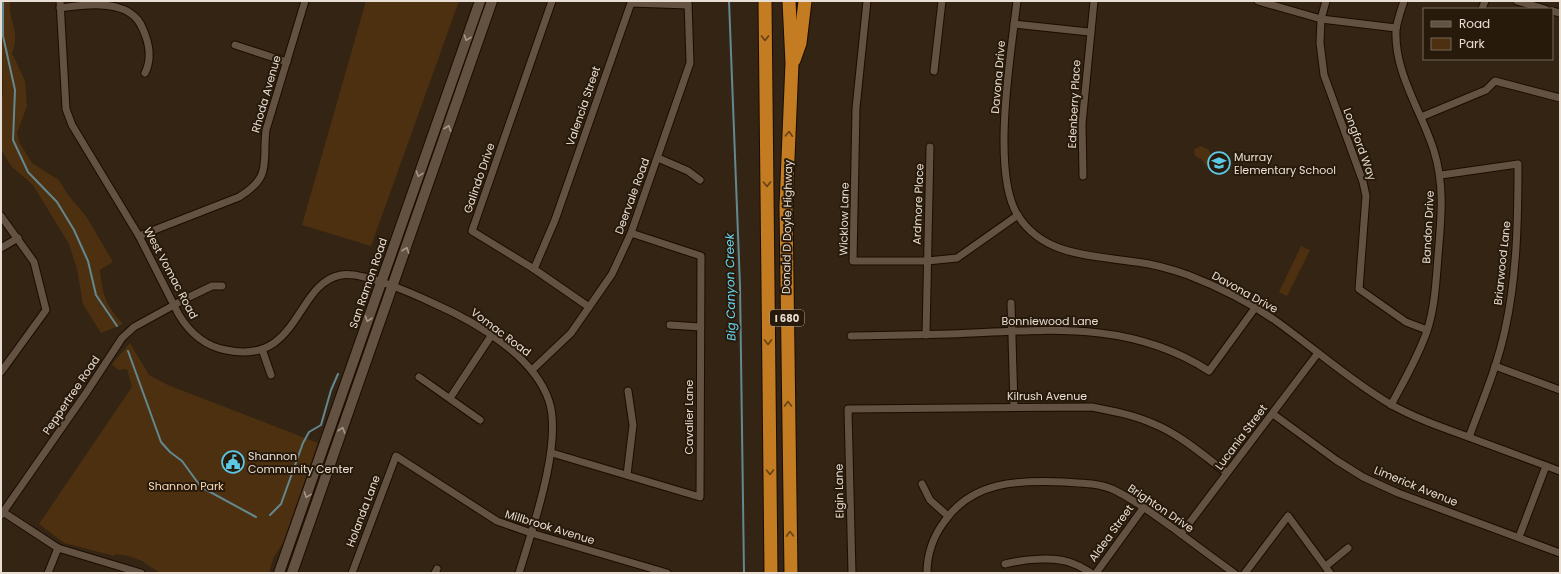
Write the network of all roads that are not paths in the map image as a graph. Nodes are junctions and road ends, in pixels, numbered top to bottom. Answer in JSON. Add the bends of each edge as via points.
{"nodes":[{"id":1,"x":305,"y":1,"type":"edge"},
{"id":2,"x":480,"y":1,"type":"edge"},
{"id":3,"x":492,"y":1,"type":"edge"},
{"id":4,"x":552,"y":1,"type":"edge"},
{"id":5,"x":765,"y":1,"type":"edge"},
{"id":6,"x":789,"y":1,"type":"edge"},
{"id":7,"x":805,"y":1,"type":"edge"},
{"id":8,"x":867,"y":1,"type":"edge"},
{"id":9,"x":942,"y":1,"type":"edge"},
{"id":10,"x":1016,"y":1,"type":"edge"},
{"id":11,"x":1094,"y":1,"type":"edge"},
{"id":12,"x":1258,"y":1,"type":"edge"},
{"id":13,"x":1326,"y":1,"type":"edge"},
{"id":14,"x":1404,"y":1,"type":"edge"},
{"id":15,"x":1517,"y":1,"type":"edge"},
{"id":16,"x":688,"y":3,"type":"edge"},
{"id":17,"x":60,"y":4,"type":"edge"},
{"id":18,"x":1542,"y":8,"type":"edge"},
{"id":19,"x":1321,"y":19,"type":"junction"},
{"id":20,"x":1014,"y":24,"type":"junction"},
{"id":21,"x":1396,"y":28,"type":"junction"},
{"id":22,"x":1090,"y":32,"type":"junction"},
{"id":23,"x":234,"y":45,"type":"dead end"},
{"id":24,"x":287,"y":62,"type":"junction"},
{"id":25,"x":792,"y":63,"type":"junction"},
{"id":26,"x":934,"y":70,"type":"dead end"},
{"id":27,"x":145,"y":73,"type":"dead end"},
{"id":28,"x":1560,"y":98,"type":"edge"},
{"id":29,"x":1421,"y":117,"type":"junction"},
{"id":30,"x":930,"y":147,"type":"dead end"},
{"id":31,"x":658,"y":158,"type":"junction"},
{"id":32,"x":1441,"y":175,"type":"junction"},
{"id":33,"x":1084,"y":176,"type":"dead end"},
{"id":34,"x":700,"y":180,"type":"dead end"},
{"id":35,"x":1018,"y":215,"type":"junction"},
{"id":36,"x":1,"y":216,"type":"edge"},
{"id":37,"x":631,"y":233,"type":"junction"},
{"id":38,"x":139,"y":236,"type":"junction"},
{"id":39,"x":18,"y":238,"type":"junction"},
{"id":40,"x":1,"y":248,"type":"edge"},
{"id":41,"x":927,"y":261,"type":"junction"},
{"id":42,"x":534,"y":269,"type":"junction"},
{"id":43,"x":381,"y":283,"type":"junction"},
{"id":44,"x":222,"y":286,"type":"dead end"},
{"id":45,"x":393,"y":287,"type":"junction"},
{"id":46,"x":1012,"y":303,"type":"dead end"},
{"id":47,"x":174,"y":305,"type":"junction"},
{"id":48,"x":589,"y":307,"type":"junction"},
{"id":49,"x":1255,"y":308,"type":"junction"},
{"id":50,"x":670,"y":325,"type":"dead end"},
{"id":51,"x":700,"y":327,"type":"junction"},
{"id":52,"x":1427,"y":330,"type":"junction"},
{"id":53,"x":1012,"y":331,"type":"junction"},
{"id":54,"x":926,"y":335,"type":"junction"},
{"id":55,"x":491,"y":336,"type":"junction"},
{"id":56,"x":851,"y":336,"type":"dead end"},
{"id":57,"x":262,"y":349,"type":"junction"},
{"id":58,"x":1318,"y":353,"type":"junction"},
{"id":59,"x":1495,"y":366,"type":"junction"},
{"id":60,"x":532,"y":370,"type":"junction"},
{"id":61,"x":1,"y":372,"type":"edge"},
{"id":62,"x":271,"y":375,"type":"dead end"},
{"id":63,"x":419,"y":377,"type":"dead end"},
{"id":64,"x":1560,"y":390,"type":"edge"},
{"id":65,"x":628,"y":391,"type":"dead end"},
{"id":66,"x":450,"y":398,"type":"junction"},
{"id":67,"x":1391,"y":405,"type":"junction"},
{"id":68,"x":1014,"y":406,"type":"junction"},
{"id":69,"x":848,"y":409,"type":"joint"},
{"id":70,"x":1273,"y":414,"type":"junction"},
{"id":71,"x":480,"y":420,"type":"dead end"},
{"id":72,"x":1470,"y":437,"type":"junction"},
{"id":73,"x":552,"y":453,"type":"junction"},
{"id":74,"x":396,"y":456,"type":"joint"},
{"id":75,"x":1546,"y":466,"type":"junction"},
{"id":76,"x":1560,"y":471,"type":"edge"},
{"id":77,"x":1227,"y":473,"type":"junction"},
{"id":78,"x":627,"y":475,"type":"junction"},
{"id":79,"x":922,"y":484,"type":"dead end"},
{"id":80,"x":1144,"y":507,"type":"junction"},
{"id":81,"x":2,"y":513,"type":"edge"},
{"id":82,"x":948,"y":516,"type":"junction"},
{"id":83,"x":531,"y":534,"type":"junction"},
{"id":84,"x":1181,"y":534,"type":"junction"},
{"id":85,"x":1520,"y":537,"type":"junction"},
{"id":86,"x":58,"y":548,"type":"junction"},
{"id":87,"x":1348,"y":548,"type":"dead end"},
{"id":88,"x":1560,"y":553,"type":"edge"},
{"id":89,"x":1006,"y":564,"type":"dead end"},
{"id":90,"x":1326,"y":566,"type":"junction"},
{"id":91,"x":48,"y":573,"type":"edge"},
{"id":92,"x":141,"y":573,"type":"edge"},
{"id":93,"x":279,"y":573,"type":"edge"},
{"id":94,"x":292,"y":573,"type":"edge"},
{"id":95,"x":352,"y":573,"type":"edge"},
{"id":96,"x":519,"y":573,"type":"edge"},
{"id":97,"x":667,"y":573,"type":"edge"},
{"id":98,"x":771,"y":573,"type":"edge"},
{"id":99,"x":791,"y":573,"type":"edge"},
{"id":100,"x":852,"y":573,"type":"edge"},
{"id":101,"x":927,"y":573,"type":"edge"},
{"id":102,"x":1091,"y":573,"type":"edge"},
{"id":103,"x":1096,"y":573,"type":"edge"},
{"id":104,"x":1234,"y":573,"type":"edge"},
{"id":105,"x":1245,"y":573,"type":"edge"},
{"id":106,"x":1330,"y":573,"type":"edge"}],
"edges":[{"from":1,"to":24,"type":"street","name":"Rhoda Avenue"},
{"from":2,"to":43,"type":"main road","name":"San Ramon Road","one_way":true},
{"from":45,"to":3,"type":"main road","one_way":true},
{"from":4,"to":42,"type":"street","name":"Galindo Drive","via":[[472,231]]},
{"from":5,"to":98,"type":"highway","name":"Donald D Doyle Highway","number":"I 680","one_way":true},
{"from":6,"to":25,"type":"highway","name":"Donald D Doyle Highway","number":"I 680"},
{"from":7,"to":25,"type":"highway","via":[[800,43]]},
{"from":8,"to":41,"type":"street","name":"Wicklow Lane","via":[[856,108],[853,261]]},
{"from":9,"to":26,"type":"street"},
{"from":10,"to":20,"type":"street","name":"Davona Drive"},
{"from":11,"to":22,"type":"street","name":"Edenberry Place"},
{"from":12,"to":19,"type":"street"},
{"from":13,"to":19,"type":"street","name":"Longford Way"},
{"from":14,"to":21,"type":"street","name":"Bandon Drive"},
{"from":15,"to":18,"type":"street"},
{"from":16,"to":31,"type":"street","name":"Deervale Road","via":[[690,63]]},
{"from":16,"to":42,"type":"street","name":"Valencia Street","via":[[631,3],[558,212]]},
{"from":17,"to":27,"type":"street","via":[[114,6],[134,15],[141,24],[148,42],[150,56]]},
{"from":17,"to":38,"type":"street","name":"West Vomac Road","via":[[66,109],[72,124]]},
{"from":19,"to":21,"type":"street"},
{"from":19,"to":52,"type":"street","name":"Longford Way","via":[[1320,43],[1324,75],[1366,196],[1359,289],[1406,322]]},
{"from":20,"to":22,"type":"street"},
{"from":20,"to":35,"type":"street","name":"Davona Drive","via":[[1006,95],[1004,158],[1009,197]]},
{"from":21,"to":29,"type":"street","name":"Bandon Drive","via":[[1396,48],[1400,64]]},
{"from":22,"to":33,"type":"street","name":"Edenberry Place","via":[[1082,124]]},
{"from":23,"to":24,"type":"street"},
{"from":24,"to":38,"type":"street","name":"Rhoda Avenue","via":[[266,130],[266,157],[262,174],[253,188],[239,197]]},
{"from":99,"to":25,"type":"highway","name":"Donald D Doyle Highway","number":"I 680","one_way":true,"via":[[786,206]]},
{"from":28,"to":29,"type":"street","via":[[1495,80],[1486,90]]},
{"from":29,"to":32,"type":"street","name":"Bandon Drive"},
{"from":30,"to":41,"type":"street","name":"Ardmore Place"},
{"from":31,"to":34,"type":"street","via":[[688,171]]},
{"from":31,"to":37,"type":"street","name":"Deervale Road"},
{"from":32,"to":52,"type":"street","name":"Bandon Drive","via":[[1442,197],[1435,294]]},
{"from":32,"to":59,"type":"street","name":"Briarwood Lane","via":[[1518,164],[1518,207],[1512,291],[1505,331]]},
{"from":35,"to":41,"type":"street","name":"Wicklow Lane","via":[[957,258]]},
{"from":35,"to":49,"type":"street","name":"Davona Drive","via":[[1034,234],[1070,253],[1160,267],[1217,287]]},
{"from":36,"to":39,"type":"street"},
{"from":37,"to":48,"type":"street","name":"Deervale Road","via":[[612,274]]},
{"from":37,"to":51,"type":"street","name":"Cavalier Lane","via":[[701,256]]},
{"from":38,"to":47,"type":"street","name":"West Vomac Road"},
{"from":39,"to":40,"type":"street"},
{"from":39,"to":61,"type":"street","via":[[34,262],[46,310]]},
{"from":41,"to":54,"type":"street","name":"Ardmore Place"},
{"from":42,"to":48,"type":"street","name":"Galindo Drive"},
{"from":43,"to":45,"type":"street","name":"West Vomac Road"},
{"from":43,"to":57,"type":"street","name":"West Vomac Road","via":[[350,274],[332,278],[321,285],[308,300],[283,336]]},
{"from":43,"to":93,"type":"main road","name":"San Ramon Road","one_way":true},
{"from":44,"to":47,"type":"street","name":"Peppertree Road","via":[[212,286]]},
{"from":45,"to":55,"type":"street","name":"Vomac Road","via":[[459,314]]},
{"from":94,"to":45,"type":"main road","one_way":true},
{"from":46,"to":53,"type":"street"},
{"from":47,"to":57,"type":"street","name":"West Vomac Road","via":[[186,327],[207,344],[234,352]]},
{"from":47,"to":81,"type":"street","name":"Peppertree Road","via":[[134,327],[122,338]]},
{"from":48,"to":60,"type":"street","name":"Deervale Road","via":[[571,334]]},
{"from":49,"to":53,"type":"street","name":"Bonniewood Lane","via":[[1209,371],[1190,358],[1128,337],[1095,331]]},
{"from":49,"to":58,"type":"street","name":"Davona Drive"},
{"from":50,"to":51,"type":"street"},
{"from":51,"to":78,"type":"street","name":"Cavalier Lane","via":[[700,497]]},
{"from":52,"to":67,"type":"street","name":"Bandon Drive","via":[[1415,361]]},
{"from":53,"to":54,"type":"street","name":"Bonniewood Lane"},
{"from":53,"to":68,"type":"street"},
{"from":54,"to":56,"type":"street","name":"Bonniewood Lane"},
{"from":55,"to":60,"type":"street","name":"Vomac Road"},
{"from":55,"to":66,"type":"street"},
{"from":57,"to":62,"type":"street"},
{"from":58,"to":67,"type":"street","name":"Davona Drive"},
{"from":58,"to":70,"type":"street","name":"Lucania Street"},
{"from":59,"to":64,"type":"street"},
{"from":59,"to":72,"type":"street","name":"Briarwood Lane"},
{"from":60,"to":73,"type":"street","name":"Vomac Road","via":[[549,401],[553,427]]},
{"from":63,"to":66,"type":"street"},
{"from":65,"to":78,"type":"street","via":[[633,426]]},
{"from":66,"to":71,"type":"street"},
{"from":67,"to":72,"type":"street","name":"Davona Drive","via":[[1414,417]]},
{"from":68,"to":69,"type":"street","name":"Kilrush Avenue"},
{"from":68,"to":77,"type":"street","name":"Kilrush Avenue","via":[[1092,407],[1125,414],[1154,424],[1179,438]]},
{"from":69,"to":100,"type":"street","name":"Elgin Lane"},
{"from":70,"to":77,"type":"street","name":"Lucania Street"},
{"from":70,"to":85,"type":"street","name":"Limerick Avenue","via":[[1363,477],[1398,493]]},
{"from":72,"to":75,"type":"street","name":"Davona Drive"},
{"from":73,"to":78,"type":"street","name":"Cavalier Lane"},
{"from":73,"to":83,"type":"street","name":"Vomac Road"},
{"from":74,"to":83,"type":"street","name":"Millbrook Avenue","via":[[497,522]]},
{"from":74,"to":95,"type":"street","name":"Holanda Lane"},
{"from":75,"to":76,"type":"street","name":"Davona Drive"},
{"from":75,"to":85,"type":"street"},
{"from":77,"to":84,"type":"street","name":"Lucania Street"},
{"from":79,"to":82,"type":"street","via":[[930,500]]},
{"from":80,"to":82,"type":"street","name":"Brighton Drive","via":[[1110,488],[1053,482],[992,487],[960,503]]},
{"from":80,"to":84,"type":"street","name":"Brighton Drive"},
{"from":80,"to":103,"type":"street","name":"Aldea Street"},
{"from":81,"to":86,"type":"street"},
{"from":82,"to":101,"type":"street","name":"Brighton Drive","via":[[930,550]]},
{"from":83,"to":96,"type":"street","name":"Vomac Road"},
{"from":83,"to":97,"type":"street","name":"Millbrook Avenue"},
{"from":84,"to":104,"type":"street","name":"Brighton Drive"},
{"from":85,"to":88,"type":"street","name":"Limerick Avenue"},
{"from":86,"to":91,"type":"street"},
{"from":86,"to":92,"type":"street"},
{"from":87,"to":90,"type":"street"},
{"from":89,"to":102,"type":"street","via":[[1022,560],[1059,560],[1073,563]]},
{"from":90,"to":105,"type":"street","via":[[1288,516]]},
{"from":90,"to":106,"type":"street"}]}
